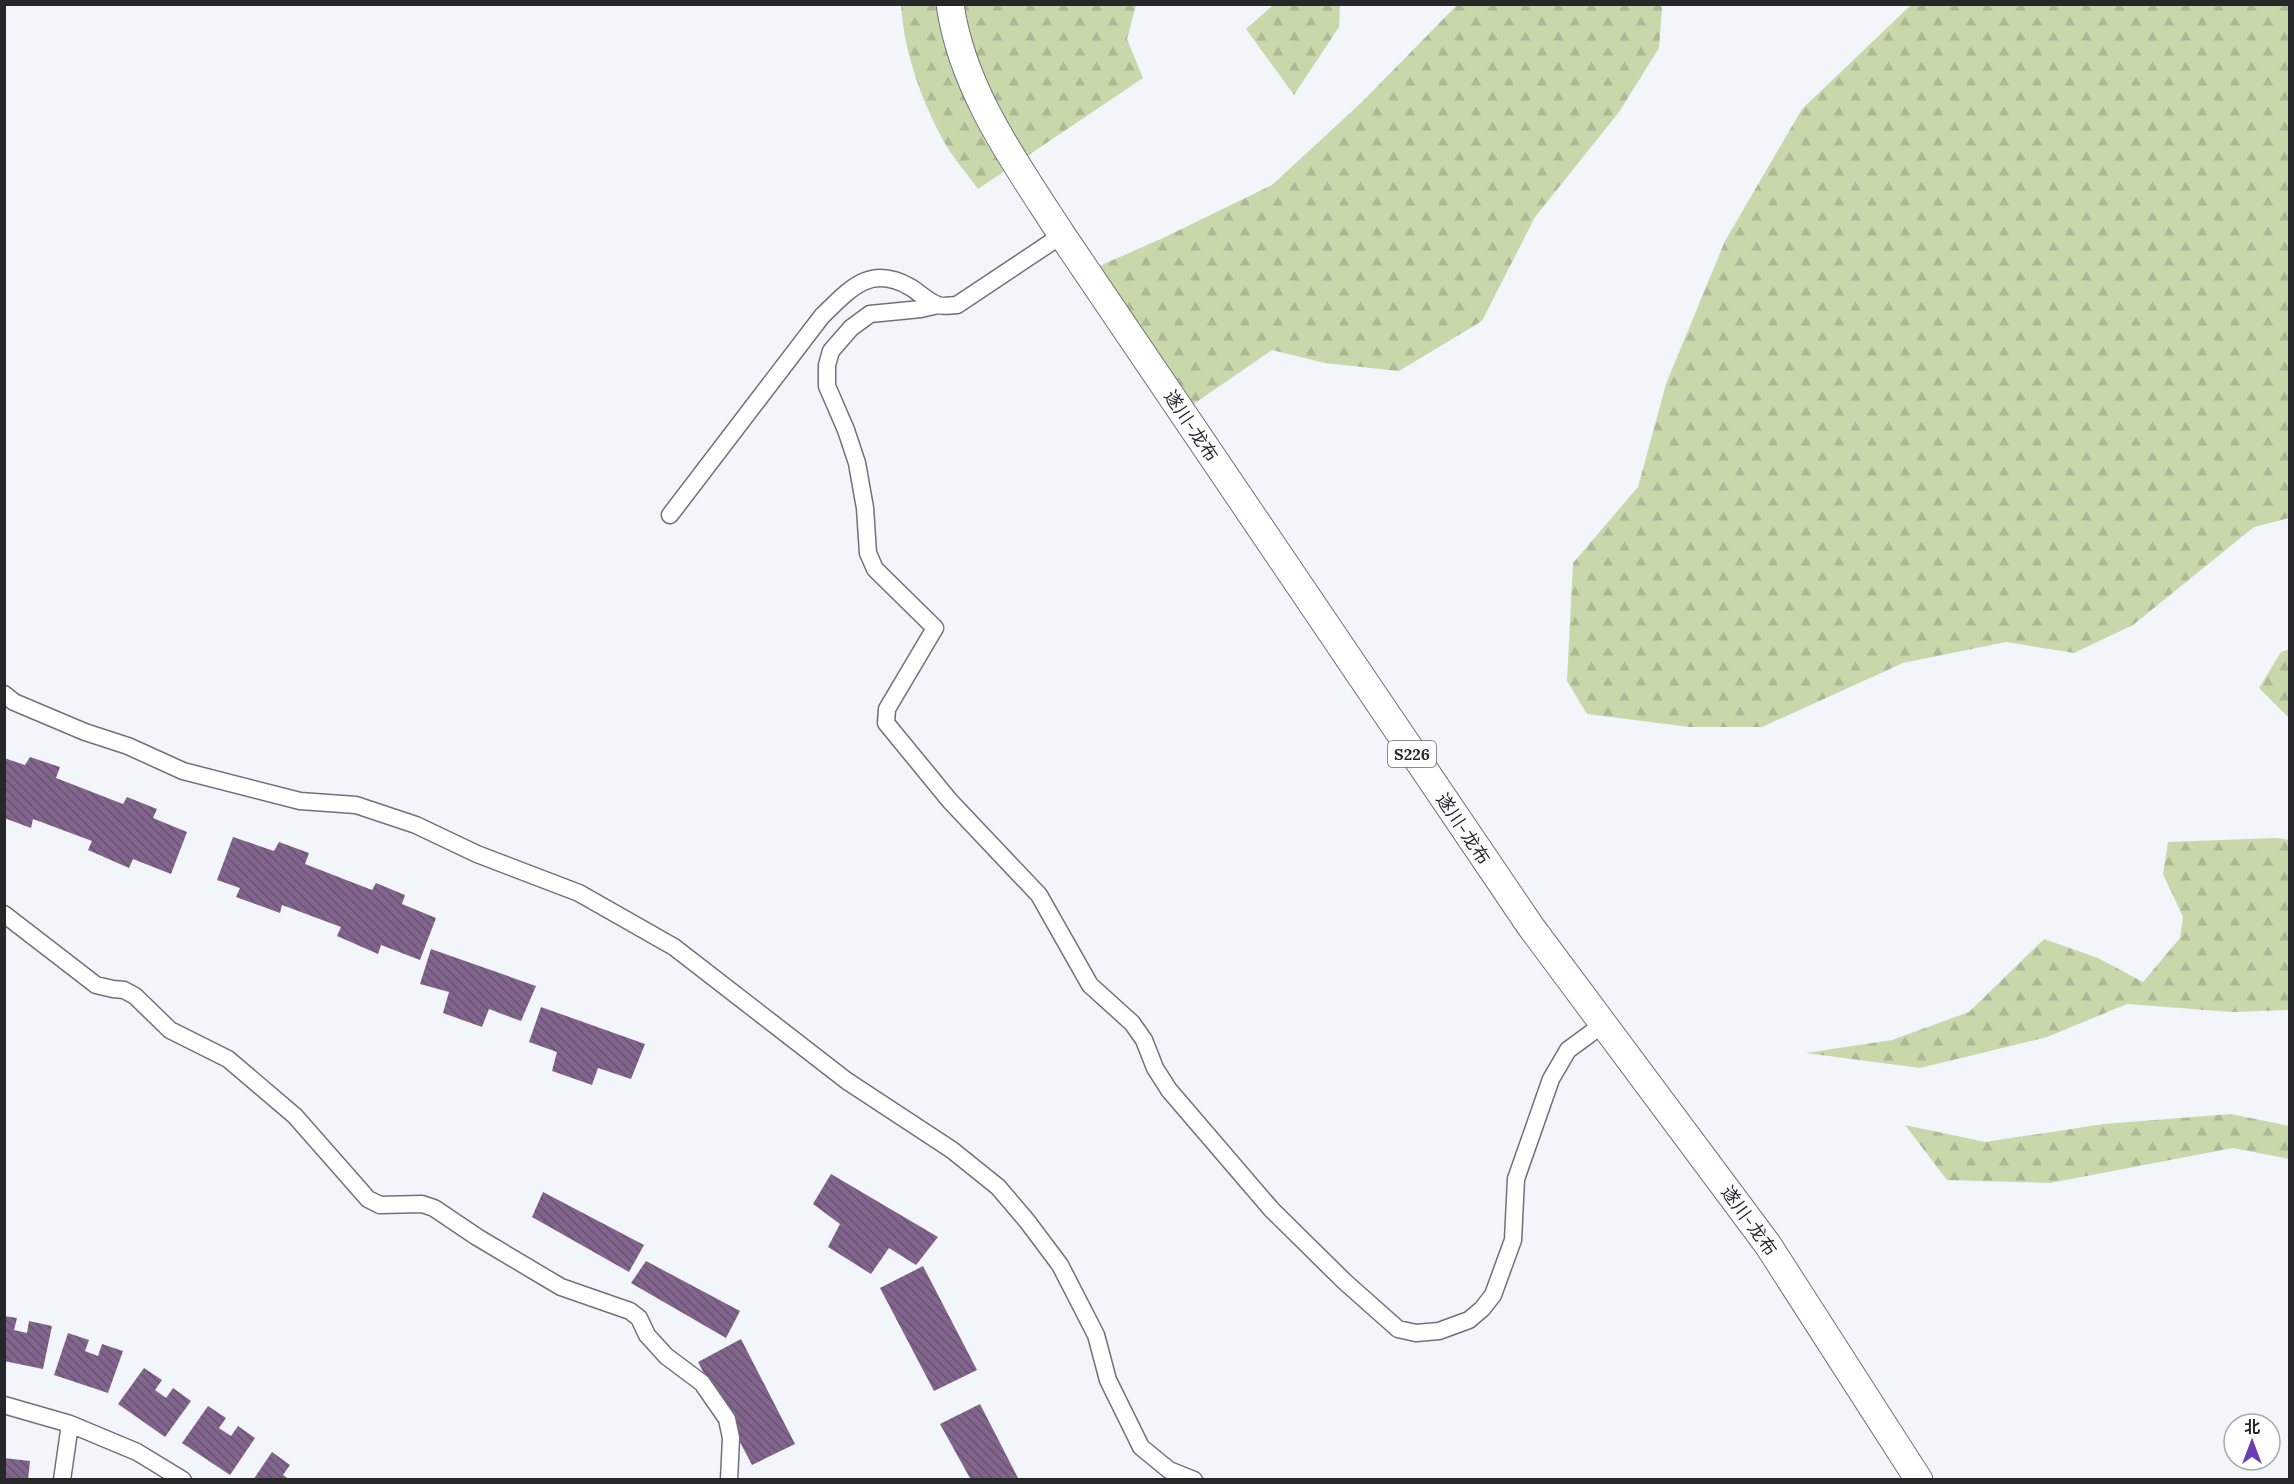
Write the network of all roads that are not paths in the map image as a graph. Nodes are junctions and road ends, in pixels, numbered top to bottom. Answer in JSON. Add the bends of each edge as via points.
{"nodes":[{"id":1,"x":950,"y":4,"type":"edge"},
{"id":2,"x":1062,"y":235,"type":"junction"},
{"id":3,"x":938,"y":305,"type":"junction"},
{"id":4,"x":670,"y":515,"type":"dead end"},
{"id":5,"x":4,"y":694,"type":"edge"},
{"id":6,"x":4,"y":914,"type":"edge"},
{"id":7,"x":1602,"y":1025,"type":"junction"},
{"id":8,"x":4,"y":1405,"type":"edge"},
{"id":9,"x":70,"y":1424,"type":"junction"},
{"id":10,"x":62,"y":1479,"type":"edge"},
{"id":11,"x":183,"y":1479,"type":"edge"},
{"id":12,"x":729,"y":1479,"type":"edge"},
{"id":13,"x":1194,"y":1479,"type":"edge"},
{"id":14,"x":1919,"y":1479,"type":"edge"}],
"edges":[{"from":1,"to":2,"type":"main road","name":"遂川-龙布","number":"S226","via":[[978,96]]},
{"from":2,"to":3,"type":"street","via":[[957,305]]},
{"from":2,"to":7,"type":"main road","name":"遂川-龙布","number":"S226","via":[[1443,799]]},
{"from":3,"to":4,"type":"street","via":[[908,286],[885,278],[868,279],[852,287],[822,316]]},
{"from":3,"to":7,"type":"street","via":[[870,314],[831,351],[827,365],[827,386],[857,464],[868,553],[875,569],[935,628],[887,709],[886,723],[950,801],[1039,895],[1090,985],[1132,1023],[1168,1090],[1272,1210],[1398,1329],[1416,1334],[1469,1320],[1493,1295],[1513,1240],[1516,1179],[1551,1079],[1568,1050]]},
{"from":5,"to":13,"type":"street","via":[[14,702],[183,771],[300,801],[356,805],[416,825],[477,854],[579,893],[674,947],[847,1081],[942,1143],[998,1187],[1060,1265],[1096,1335],[1108,1380],[1141,1447],[1169,1470]]},
{"from":6,"to":12,"type":"street","via":[[96,985],[135,996],[170,1030],[228,1059],[295,1116],[368,1199],[394,1207],[422,1204],[434,1208],[561,1287],[630,1311],[639,1318],[647,1335],[666,1356],[702,1383],[727,1419]]},
{"from":7,"to":14,"type":"main road","name":"遂川-龙布","number":"S226","via":[[1768,1245]]},
{"from":8,"to":9,"type":"street"},
{"from":9,"to":10,"type":"street"},
{"from":9,"to":11,"type":"street","via":[[137,1452]]}]}
